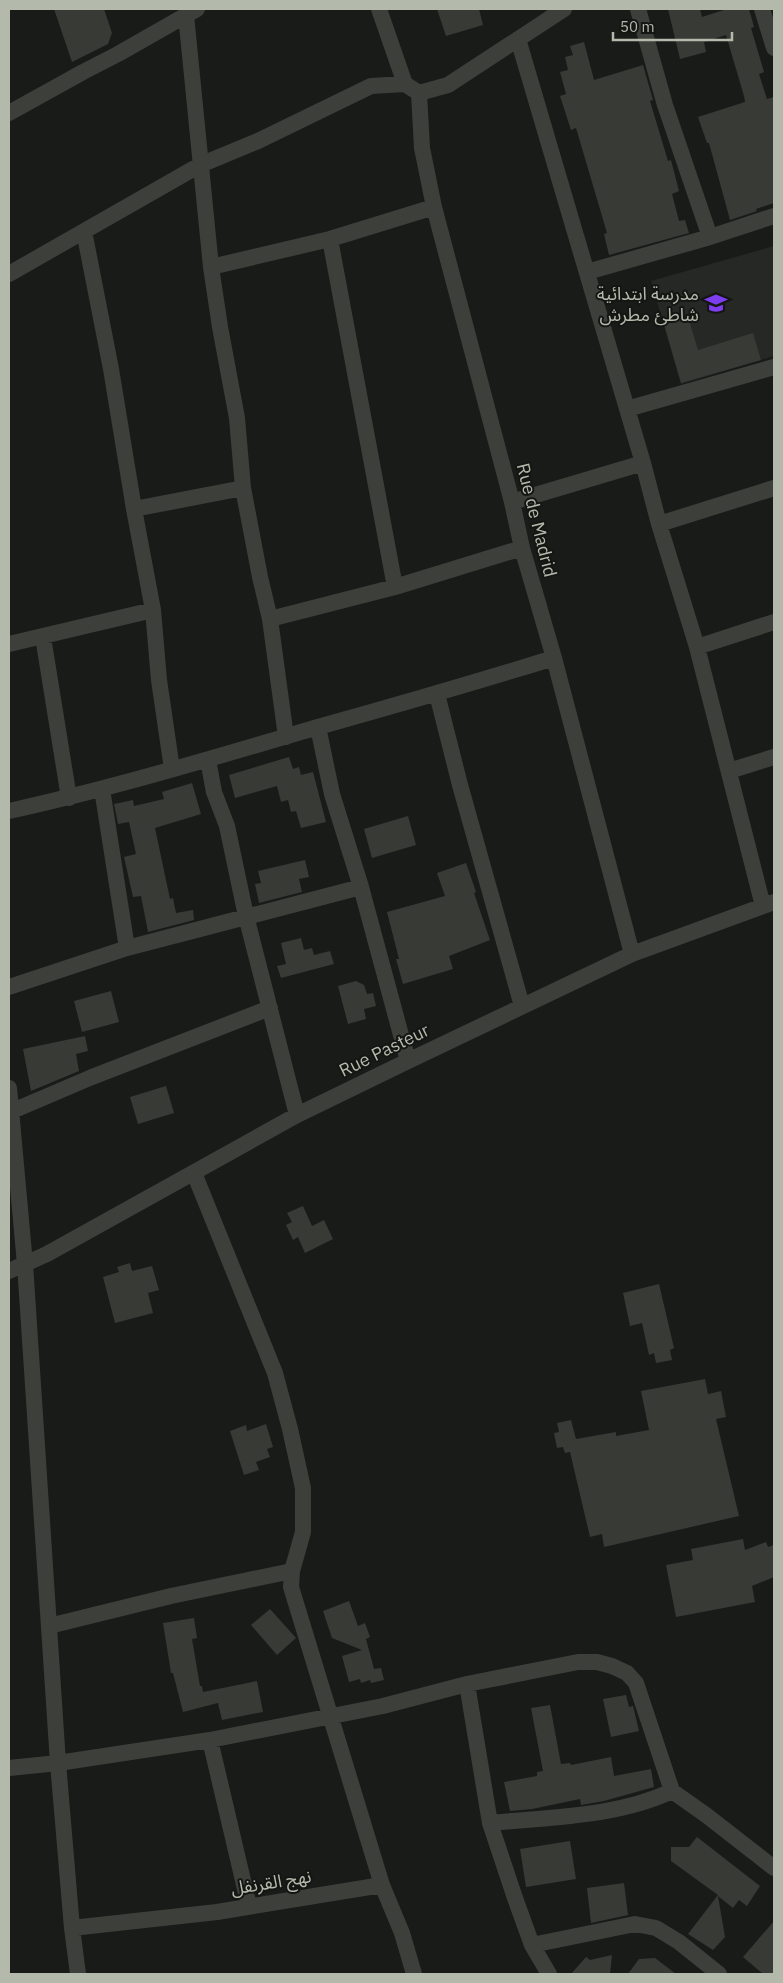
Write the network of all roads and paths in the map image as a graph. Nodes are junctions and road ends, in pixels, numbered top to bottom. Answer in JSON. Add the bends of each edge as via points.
{"nodes":[{"id":1,"x":379,"y":9,"type":"edge"},
{"id":2,"x":564,"y":9,"type":"edge"},
{"id":3,"x":638,"y":9,"type":"edge"},
{"id":4,"x":762,"y":9,"type":"edge"},
{"id":5,"x":191,"y":12,"type":"edge"},
{"id":6,"x":518,"y":39,"type":"junction"},
{"id":7,"x":774,"y":48,"type":"edge"},
{"id":8,"x":405,"y":84,"type":"junction"},
{"id":9,"x":419,"y":93,"type":"junction"},
{"id":10,"x":9,"y":113,"type":"edge"},
{"id":11,"x":200,"y":165,"type":"junction"},
{"id":12,"x":434,"y":207,"type":"junction"},
{"id":13,"x":774,"y":216,"type":"edge"},
{"id":14,"x":84,"y":231,"type":"junction"},
{"id":15,"x":710,"y":237,"type":"junction"},
{"id":16,"x":330,"y":239,"type":"junction"},
{"id":17,"x":211,"y":267,"type":"junction"},
{"id":18,"x":587,"y":272,"type":"junction"},
{"id":19,"x":9,"y":274,"type":"edge"},
{"id":20,"x":774,"y":367,"type":"edge"},
{"id":21,"x":627,"y":409,"type":"junction"},
{"id":22,"x":643,"y":463,"type":"junction"},
{"id":23,"x":243,"y":488,"type":"junction"},
{"id":24,"x":774,"y":488,"type":"edge"},
{"id":25,"x":512,"y":502,"type":"junction"},
{"id":26,"x":134,"y":509,"type":"junction"},
{"id":27,"x":659,"y":524,"type":"junction"},
{"id":28,"x":522,"y":548,"type":"junction"},
{"id":29,"x":395,"y":587,"type":"junction"},
{"id":30,"x":153,"y":610,"type":"junction"},
{"id":31,"x":270,"y":619,"type":"junction"},
{"id":32,"x":774,"y":622,"type":"edge"},
{"id":33,"x":43,"y":637,"type":"junction"},
{"id":34,"x":9,"y":644,"type":"edge"},
{"id":35,"x":697,"y":647,"type":"junction"},
{"id":36,"x":554,"y":658,"type":"junction"},
{"id":37,"x":437,"y":694,"type":"junction"},
{"id":38,"x":318,"y":727,"type":"junction"},
{"id":39,"x":286,"y":737,"type":"junction"},
{"id":40,"x":774,"y":758,"type":"edge"},
{"id":41,"x":208,"y":760,"type":"junction"},
{"id":42,"x":172,"y":769,"type":"junction"},
{"id":43,"x":729,"y":771,"type":"junction"},
{"id":44,"x":102,"y":789,"type":"junction"},
{"id":45,"x":69,"y":798,"type":"junction"},
{"id":46,"x":9,"y":811,"type":"edge"},
{"id":47,"x":361,"y":887,"type":"junction"},
{"id":48,"x":769,"y":904,"type":"edge"},
{"id":49,"x":246,"y":916,"type":"junction"},
{"id":50,"x":127,"y":948,"type":"junction"},
{"id":51,"x":632,"y":954,"type":"junction"},
{"id":52,"x":9,"y":987,"type":"edge"},
{"id":53,"x":522,"y":1006,"type":"junction"},
{"id":54,"x":270,"y":1008,"type":"junction"},
{"id":55,"x":408,"y":1061,"type":"junction"},
{"id":56,"x":9,"y":1099,"type":"edge"},
{"id":57,"x":298,"y":1115,"type":"junction"},
{"id":58,"x":194,"y":1173,"type":"junction"},
{"id":59,"x":25,"y":1264,"type":"junction"},
{"id":60,"x":9,"y":1271,"type":"edge"},
{"id":61,"x":292,"y":1571,"type":"junction"},
{"id":62,"x":49,"y":1626,"type":"junction"},
{"id":63,"x":467,"y":1684,"type":"junction"},
{"id":64,"x":331,"y":1717,"type":"junction"},
{"id":65,"x":210,"y":1740,"type":"junction"},
{"id":66,"x":58,"y":1763,"type":"junction"},
{"id":67,"x":9,"y":1768,"type":"edge"},
{"id":68,"x":672,"y":1791,"type":"junction"},
{"id":69,"x":490,"y":1823,"type":"junction"},
{"id":70,"x":774,"y":1868,"type":"edge"},
{"id":71,"x":382,"y":1885,"type":"junction"},
{"id":72,"x":249,"y":1906,"type":"junction"},
{"id":73,"x":72,"y":1928,"type":"junction"},
{"id":74,"x":532,"y":1945,"type":"junction"},
{"id":75,"x":78,"y":1974,"type":"edge"},
{"id":76,"x":414,"y":1974,"type":"edge"},
{"id":77,"x":550,"y":1974,"type":"edge"},
{"id":78,"x":719,"y":1974,"type":"edge"}],
"edges":[{"from":1,"to":8,"type":"street"},
{"from":2,"to":6,"type":"street"},
{"from":3,"to":15,"type":"street","via":[[665,105]]},
{"from":4,"to":7,"type":"street"},
{"from":5,"to":10,"type":"street"},
{"from":5,"to":11,"type":"street"},
{"from":6,"to":9,"type":"street","via":[[448,85]]},
{"from":6,"to":18,"type":"street"},
{"from":8,"to":9,"type":"street"},
{"from":8,"to":11,"type":"street","via":[[371,86],[258,141]]},
{"from":9,"to":12,"type":"street","name":"Rue de Madrid","via":[[422,148]]},
{"from":11,"to":14,"type":"street"},
{"from":11,"to":17,"type":"street"},
{"from":12,"to":16,"type":"street"},
{"from":12,"to":25,"type":"street","name":"Rue de Madrid"},
{"from":13,"to":15,"type":"street"},
{"from":14,"to":19,"type":"street"},
{"from":14,"to":26,"type":"street"},
{"from":15,"to":18,"type":"street"},
{"from":16,"to":17,"type":"street"},
{"from":16,"to":29,"type":"street"},
{"from":17,"to":23,"type":"street","via":[[237,418]]},
{"from":18,"to":21,"type":"street"},
{"from":20,"to":21,"type":"street"},
{"from":21,"to":22,"type":"street"},
{"from":22,"to":25,"type":"street"},
{"from":22,"to":27,"type":"street"},
{"from":23,"to":26,"type":"street"},
{"from":23,"to":31,"type":"street"},
{"from":24,"to":27,"type":"street"},
{"from":25,"to":28,"type":"street","name":"Rue de Madrid"},
{"from":26,"to":30,"type":"street"},
{"from":27,"to":35,"type":"street"},
{"from":28,"to":29,"type":"street"},
{"from":28,"to":36,"type":"street","name":"Rue de Madrid"},
{"from":29,"to":31,"type":"street"},
{"from":30,"to":33,"type":"street"},
{"from":30,"to":42,"type":"street"},
{"from":31,"to":39,"type":"street"},
{"from":32,"to":35,"type":"street"},
{"from":33,"to":34,"type":"street"},
{"from":33,"to":45,"type":"street"},
{"from":35,"to":43,"type":"street"},
{"from":36,"to":37,"type":"street"},
{"from":36,"to":51,"type":"street","name":"Rue de Madrid"},
{"from":37,"to":38,"type":"street"},
{"from":37,"to":53,"type":"street"},
{"from":38,"to":39,"type":"street"},
{"from":38,"to":47,"type":"street","via":[[332,794]]},
{"from":39,"to":41,"type":"street"},
{"from":40,"to":43,"type":"street"},
{"from":41,"to":42,"type":"street"},
{"from":41,"to":49,"type":"street","via":[[214,792],[227,826]]},
{"from":42,"to":44,"type":"street"},
{"from":43,"to":48,"type":"street"},
{"from":44,"to":45,"type":"street"},
{"from":44,"to":50,"type":"street"},
{"from":45,"to":46,"type":"street"},
{"from":47,"to":49,"type":"street"},
{"from":47,"to":55,"type":"street"},
{"from":48,"to":51,"type":"street","name":"Rue Pasteur"},
{"from":49,"to":50,"type":"street"},
{"from":49,"to":54,"type":"street"},
{"from":50,"to":52,"type":"street"},
{"from":51,"to":53,"type":"street","name":"Rue Pasteur"},
{"from":53,"to":55,"type":"street","name":"Rue Pasteur"},
{"from":54,"to":56,"type":"street","via":[[100,1074]]},
{"from":54,"to":57,"type":"street"},
{"from":55,"to":57,"type":"street","name":"Rue Pasteur"},
{"from":56,"to":59,"type":"street"},
{"from":57,"to":58,"type":"street","name":"Rue Pasteur"},
{"from":58,"to":59,"type":"street","name":"Rue Pasteur"},
{"from":58,"to":61,"type":"street","via":[[274,1373],[290,1429],[303,1488],[303,1532]]},
{"from":59,"to":60,"type":"street","name":"Rue Pasteur"},
{"from":59,"to":62,"type":"street"},
{"from":61,"to":62,"type":"street"},
{"from":61,"to":64,"type":"street","via":[[294,1600]]},
{"from":62,"to":66,"type":"street"},
{"from":63,"to":64,"type":"street"},
{"from":63,"to":68,"type":"street","via":[[578,1662],[597,1662],[627,1673],[636,1683]]},
{"from":63,"to":69,"type":"street"},
{"from":64,"to":65,"type":"street"},
{"from":64,"to":71,"type":"street"},
{"from":65,"to":66,"type":"street"},
{"from":65,"to":72,"type":"street"},
{"from":66,"to":67,"type":"street"},
{"from":66,"to":73,"type":"street"},
{"from":68,"to":69,"type":"street","via":[[654,1799],[611,1809]]},
{"from":68,"to":70,"type":"street"},
{"from":69,"to":74,"type":"street"},
{"from":71,"to":72,"type":"street","name":"نهج القرنفل"},
{"from":71,"to":76,"type":"street","via":[[402,1933]]},
{"from":72,"to":73,"type":"street","name":"نهج القرنفل"},
{"from":73,"to":75,"type":"street"},
{"from":74,"to":77,"type":"street"},
{"from":74,"to":78,"type":"street","via":[[635,1924],[663,1932]]}]}
